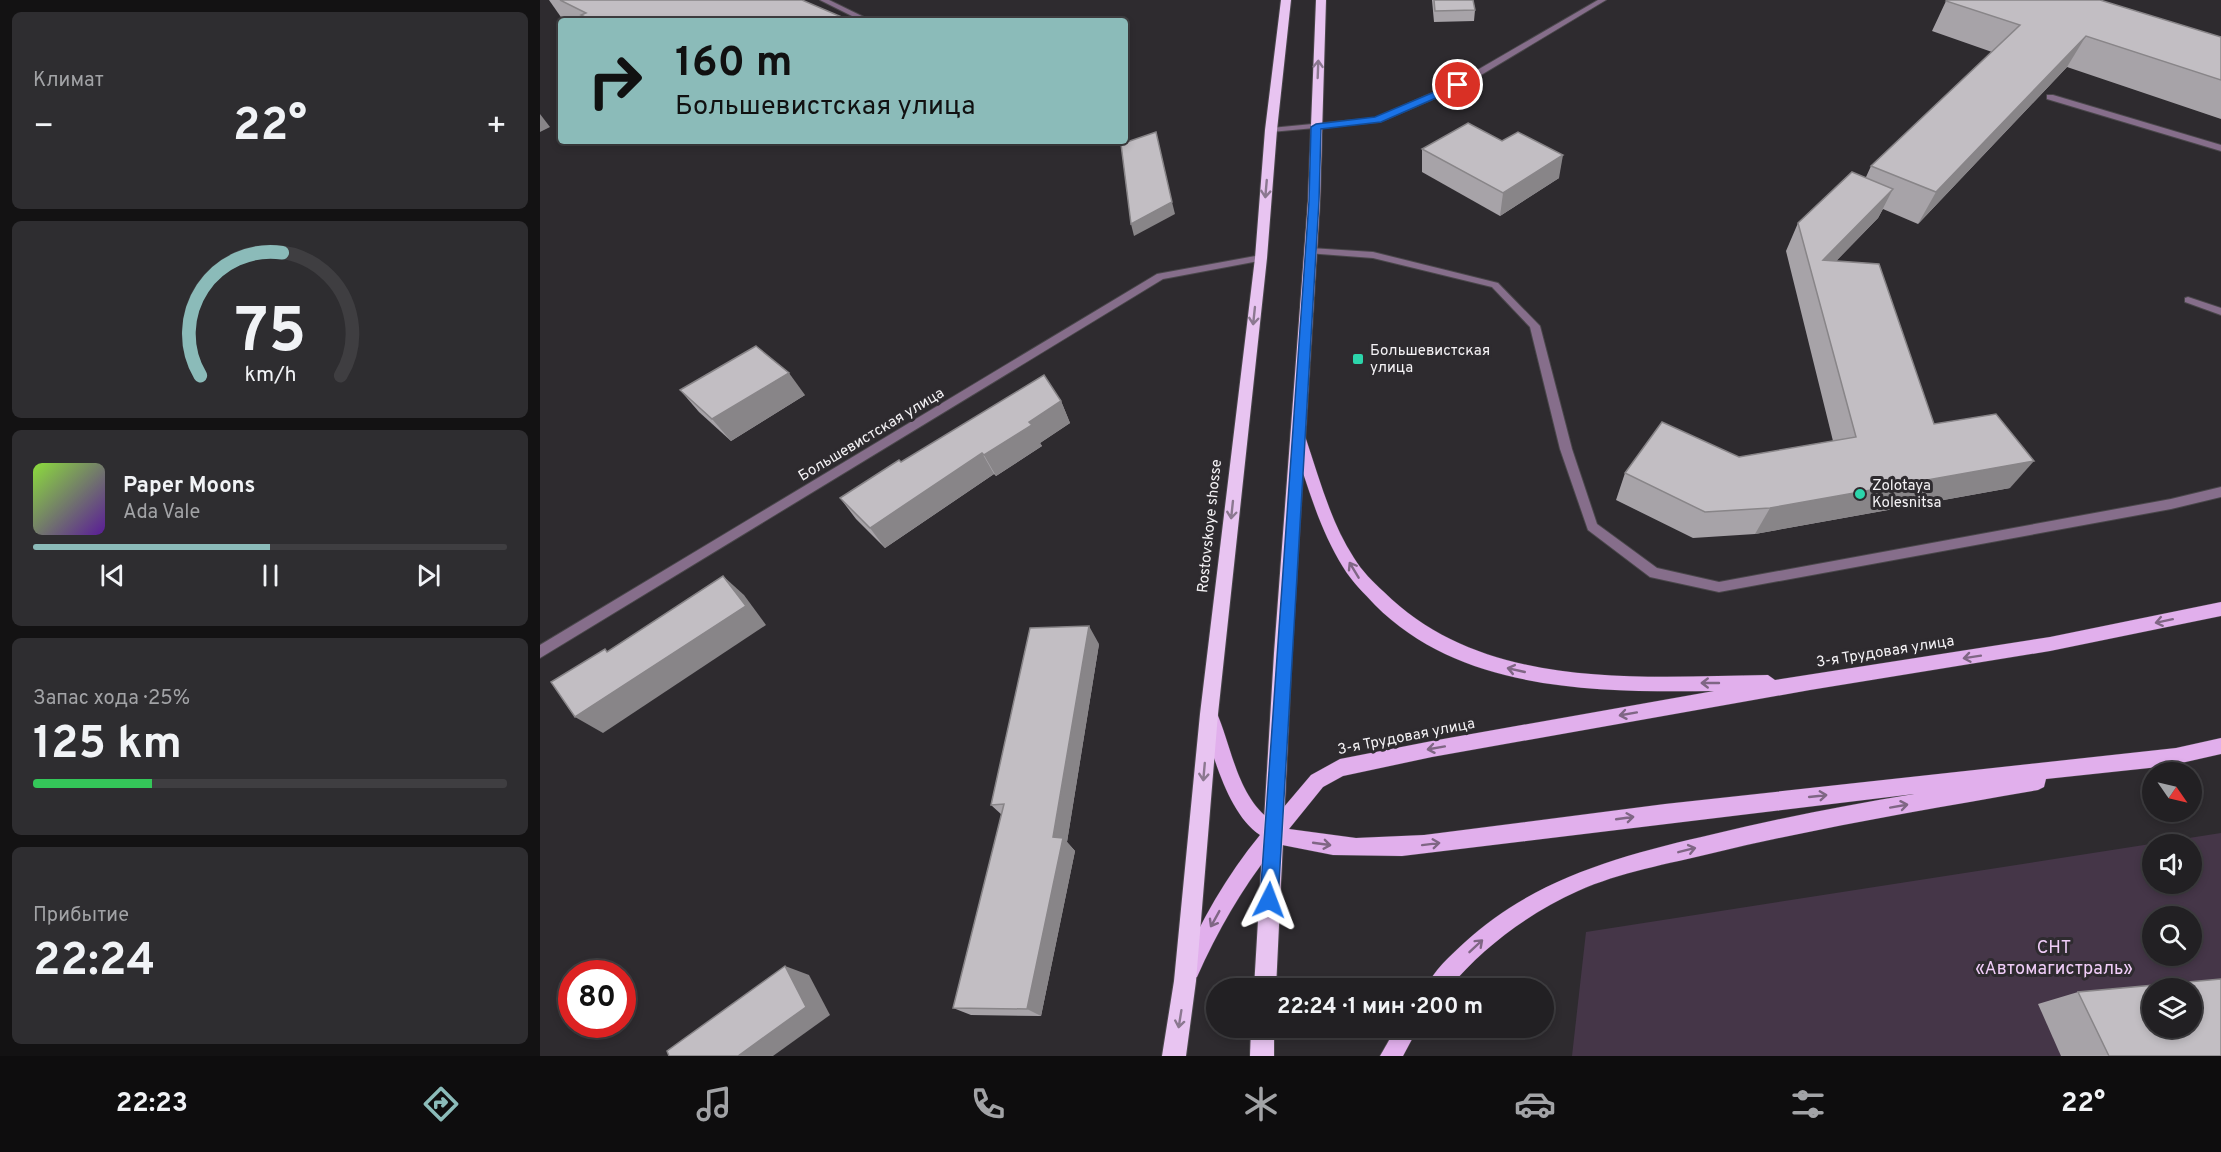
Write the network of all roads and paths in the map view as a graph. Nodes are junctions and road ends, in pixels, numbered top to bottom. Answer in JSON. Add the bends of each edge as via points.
{"nodes":[{"id":1,"x":824,"y":0,"type":"edge"},
{"id":2,"x":1286,"y":0,"type":"edge"},
{"id":3,"x":1321,"y":0,"type":"edge"},
{"id":4,"x":1603,"y":0,"type":"edge"},
{"id":5,"x":862,"y":18,"type":"edge"},
{"id":6,"x":2050,"y":97,"type":"edge"},
{"id":7,"x":1316,"y":127,"type":"junction"},
{"id":8,"x":1271,"y":130,"type":"junction"},
{"id":9,"x":2221,"y":148,"type":"edge"},
{"id":10,"x":1310,"y":251,"type":"junction"},
{"id":11,"x":1261,"y":258,"type":"junction"},
{"id":12,"x":2188,"y":300,"type":"dead end"},
{"id":13,"x":2221,"y":312,"type":"edge"},
{"id":14,"x":1298,"y":435,"type":"junction"},
{"id":15,"x":2221,"y":492,"type":"edge"},
{"id":16,"x":2221,"y":609,"type":"edge"},
{"id":17,"x":540,"y":652,"type":"edge"},
{"id":18,"x":1810,"y":682,"type":"junction"},
{"id":19,"x":1209,"y":714,"type":"junction"},
{"id":20,"x":2221,"y":746,"type":"edge"},
{"id":21,"x":2176,"y":756,"type":"junction"},
{"id":22,"x":1272,"y":833,"type":"junction"},
{"id":23,"x":1265,"y":978,"type":"edge"},
{"id":24,"x":1444,"y":978,"type":"edge"},
{"id":25,"x":1185,"y":981,"type":"junction"},
{"id":26,"x":1263,"y":1038,"type":"edge"},
{"id":27,"x":1402,"y":1038,"type":"edge"},
{"id":28,"x":1174,"y":1056,"type":"edge"},
{"id":29,"x":1262,"y":1056,"type":"edge"},
{"id":30,"x":1391,"y":1056,"type":"edge"}],
"edges":[{"from":1,"to":5,"type":"street"},
{"from":2,"to":8,"type":"highway","name":"Rostovskoye shosse"},
{"from":7,"to":3,"type":"highway","one_way":true},
{"from":4,"to":7,"type":"street","via":[[1458,85],[1377,120]]},
{"from":6,"to":9,"type":"street"},
{"from":7,"to":8,"type":"street"},
{"from":7,"to":10,"type":"highway"},
{"from":8,"to":11,"type":"highway","name":"Rostovskoye shosse","one_way":true},
{"from":10,"to":14,"type":"highway"},
{"from":10,"to":15,"type":"street","via":[[1373,255],[1495,285],[1535,326],[1566,449],[1592,526],[1654,573],[1719,587]]},
{"from":11,"to":17,"type":"street","name":"Большевистская улица","via":[[1160,276]]},
{"from":11,"to":19,"type":"highway","name":"Rostovskoye shosse","one_way":true},
{"from":12,"to":13,"type":"street"},
{"from":18,"to":14,"type":"main road","one_way":true,"via":[[1601,684],[1533,675],[1490,664],[1431,639],[1392,614],[1358,576],[1334,534]]},
{"from":14,"to":22,"type":"highway"},
{"from":16,"to":18,"type":"main road","name":"3-я Трудовая улица","one_way":true,"via":[[2050,644]]},
{"from":18,"to":22,"type":"main road","name":"3-я Трудовая улица","one_way":true,"via":[[1340,768],[1317,781]]},
{"from":19,"to":22,"type":"main road","via":[[1232,780],[1251,812]]},
{"from":19,"to":25,"type":"highway","name":"Rostovskoye shosse","one_way":true},
{"from":20,"to":21,"type":"main road"},
{"from":22,"to":21,"type":"main road","one_way":true,"via":[[1324,845],[1373,849],[1421,845],[1661,813]]},
{"from":24,"to":21,"type":"main road","one_way":true,"via":[[1482,940],[1520,913],[1557,891],[1610,869],[1783,826]]},
{"from":22,"to":23,"type":"highway"},
{"from":22,"to":25,"type":"main road","name":"3-я Трудовая улица","one_way":true,"via":[[1222,907]]},
{"from":25,"to":28,"type":"highway","name":"Rostovskoye shosse","one_way":true},
{"from":26,"to":29,"type":"highway"},
{"from":27,"to":30,"type":"main road"}]}
